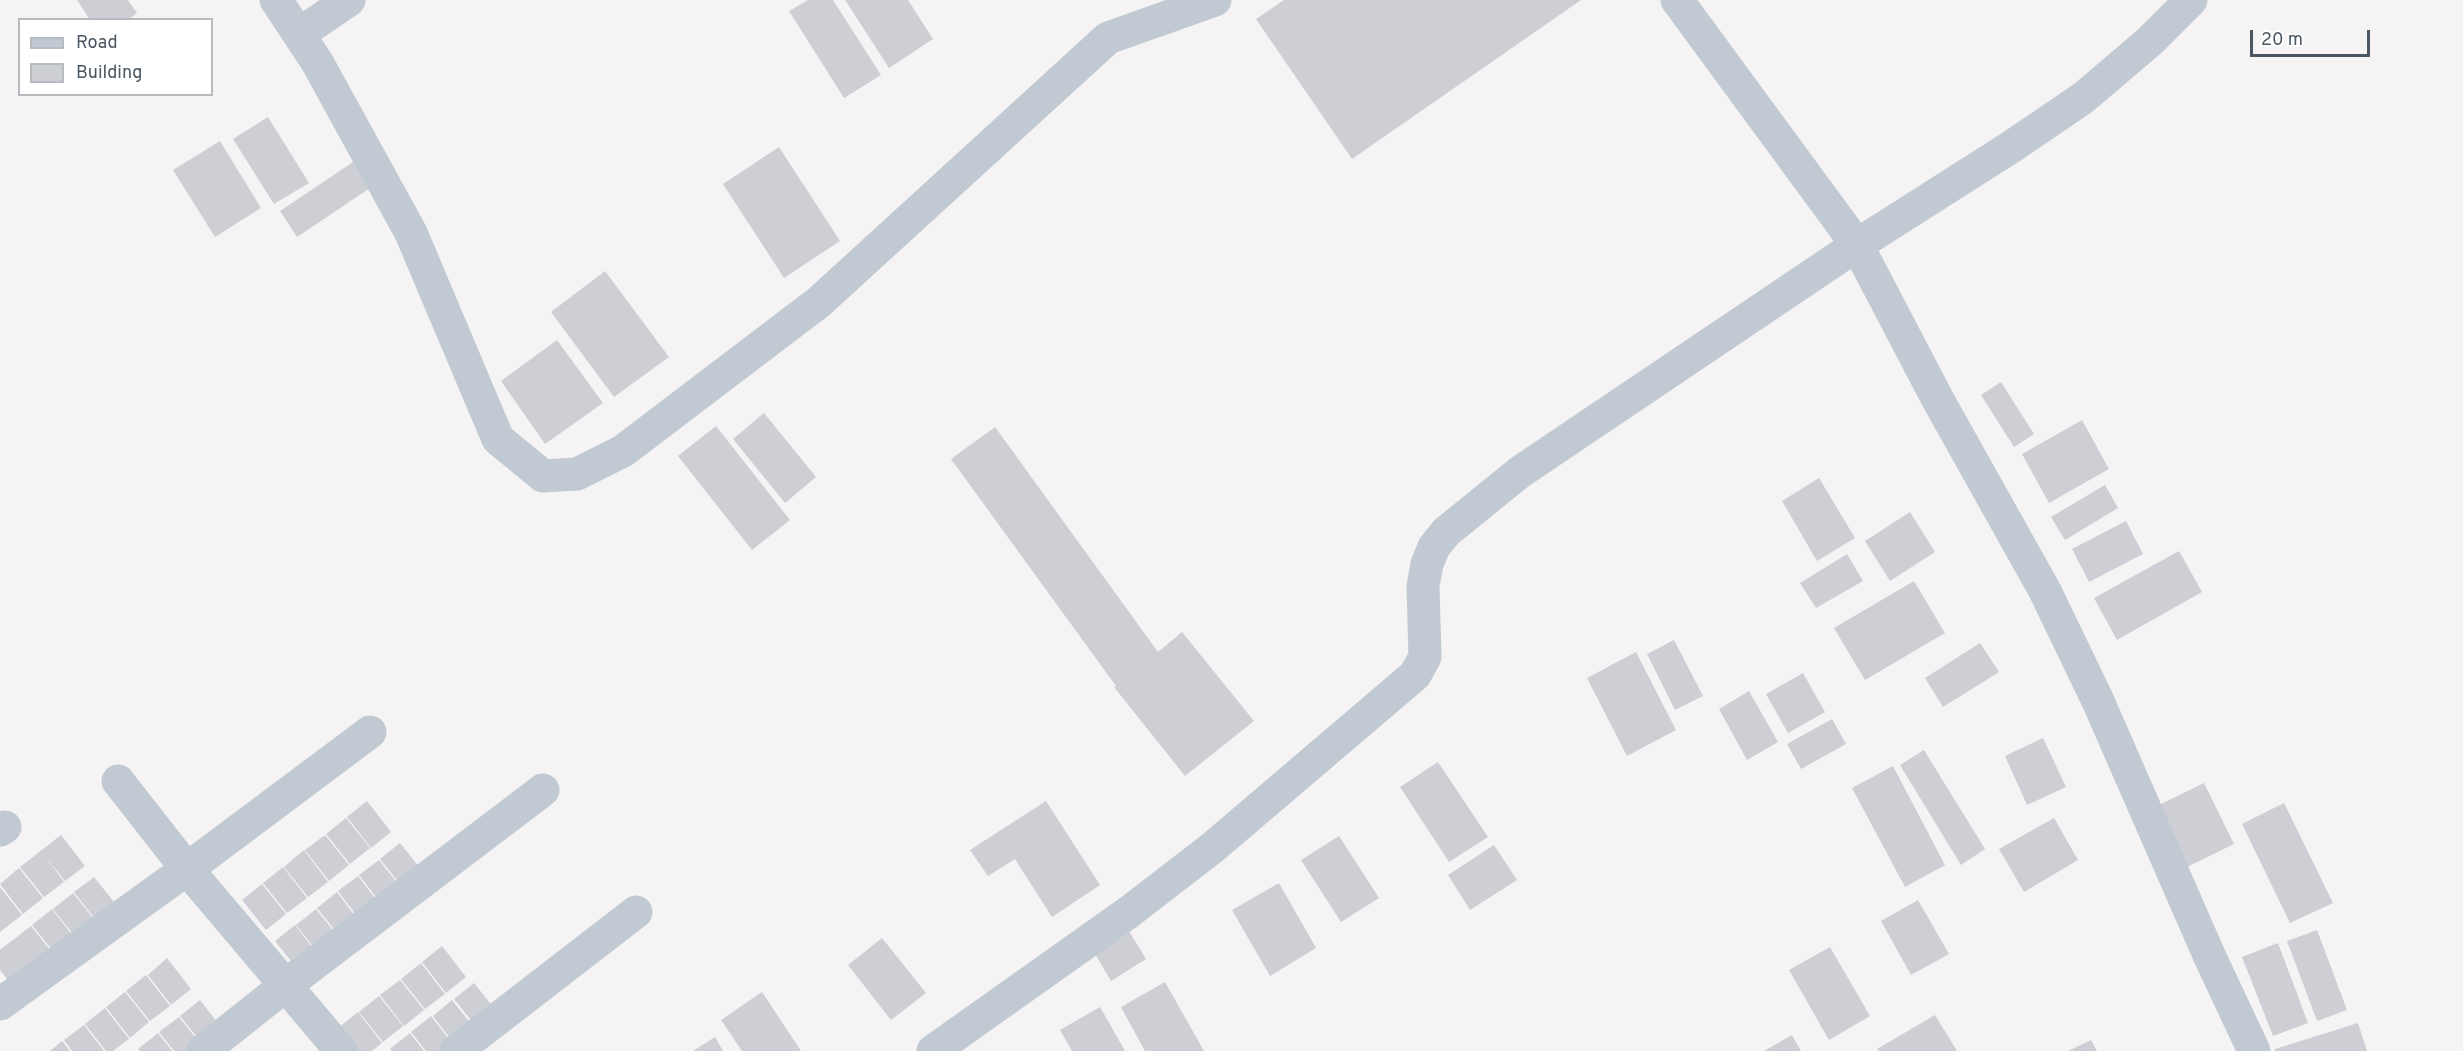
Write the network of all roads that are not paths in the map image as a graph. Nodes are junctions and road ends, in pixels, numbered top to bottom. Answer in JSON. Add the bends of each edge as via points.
{"nodes":[{"id":1,"x":276,"y":0,"type":"edge"},
{"id":2,"x":349,"y":0,"type":"edge"},
{"id":3,"x":1215,"y":0,"type":"edge"},
{"id":4,"x":1677,"y":0,"type":"edge"},
{"id":5,"x":2191,"y":0,"type":"edge"},
{"id":6,"x":299,"y":34,"type":"junction"},
{"id":7,"x":1857,"y":245,"type":"junction"},
{"id":8,"x":370,"y":732,"type":"dead end"},
{"id":9,"x":118,"y":781,"type":"dead end"},
{"id":10,"x":543,"y":790,"type":"dead end"},
{"id":11,"x":187,"y":869,"type":"junction"},
{"id":12,"x":636,"y":912,"type":"dead end"},
{"id":13,"x":286,"y":985,"type":"junction"},
{"id":14,"x":0,"y":1004,"type":"edge"},
{"id":15,"x":203,"y":1051,"type":"edge"},
{"id":16,"x":341,"y":1051,"type":"edge"},
{"id":17,"x":456,"y":1051,"type":"edge"},
{"id":18,"x":933,"y":1051,"type":"edge"},
{"id":19,"x":2254,"y":1051,"type":"edge"}],
"edges":[{"from":1,"to":6,"type":"street"},
{"from":2,"to":6,"type":"street"},
{"from":3,"to":6,"type":"street","via":[[1108,38],[819,302],[623,451],[578,474],[543,476],[498,439],[411,233]]},
{"from":4,"to":7,"type":"street"},
{"from":5,"to":7,"type":"street","via":[[2083,98]]},
{"from":7,"to":18,"type":"street","via":[[1520,472],[1446,532],[1427,564],[1425,657],[1415,675],[1203,855]]},
{"from":7,"to":19,"type":"street","via":[[2045,591]]},
{"from":8,"to":11,"type":"street"},
{"from":9,"to":11,"type":"street"},
{"from":10,"to":13,"type":"street"},
{"from":11,"to":13,"type":"street"},
{"from":11,"to":14,"type":"street"},
{"from":12,"to":17,"type":"street"},
{"from":13,"to":15,"type":"street"},
{"from":13,"to":16,"type":"street"}]}
